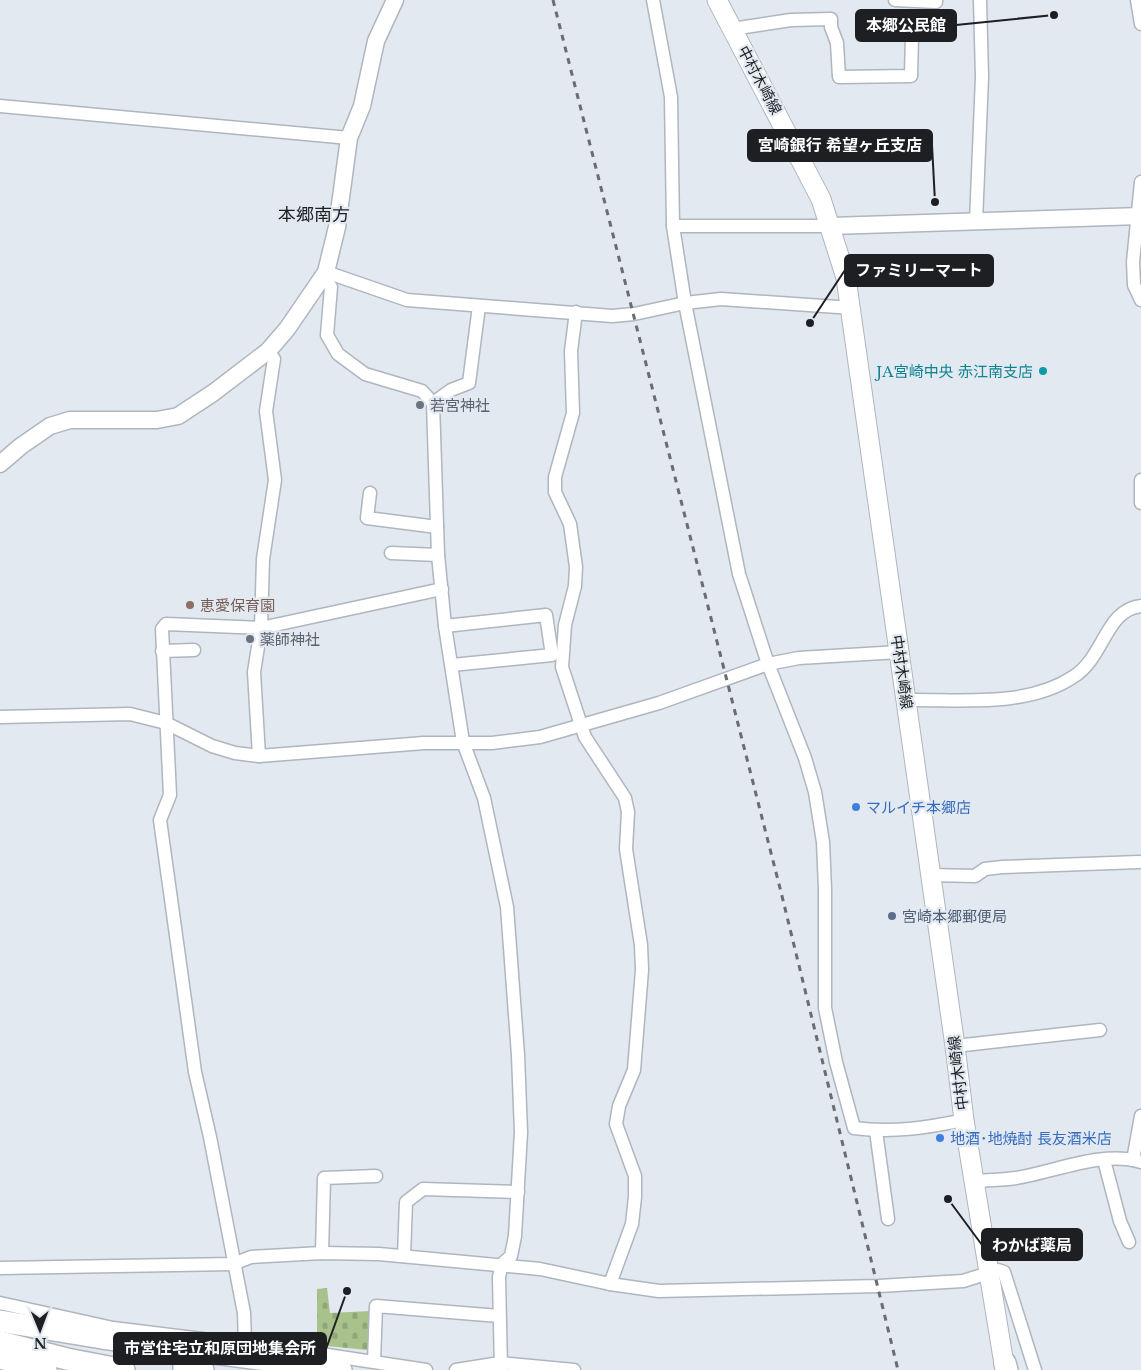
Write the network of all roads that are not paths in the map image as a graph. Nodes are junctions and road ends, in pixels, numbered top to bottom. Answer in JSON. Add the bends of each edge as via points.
{"nodes":[{"id":1,"x":395,"y":0,"type":"edge"},
{"id":2,"x":653,"y":0,"type":"edge"},
{"id":3,"x":717,"y":0,"type":"edge"},
{"id":4,"x":895,"y":0,"type":"edge"},
{"id":5,"x":936,"y":0,"type":"edge"},
{"id":6,"x":980,"y":0,"type":"edge"},
{"id":7,"x":1137,"y":0,"type":"edge"},
{"id":8,"x":1141,"y":24,"type":"edge"},
{"id":9,"x":732,"y":29,"type":"junction"},
{"id":10,"x":912,"y":35,"type":"dead end"},
{"id":11,"x":0,"y":106,"type":"edge"},
{"id":12,"x":349,"y":138,"type":"junction"},
{"id":13,"x":1141,"y":182,"type":"edge"},
{"id":14,"x":1139,"y":216,"type":"edge"},
{"id":15,"x":976,"y":222,"type":"junction"},
{"id":16,"x":673,"y":226,"type":"junction"},
{"id":17,"x":831,"y":226,"type":"junction"},
{"id":18,"x":324,"y":274,"type":"junction"},
{"id":19,"x":1141,"y":300,"type":"edge"},
{"id":20,"x":685,"y":303,"type":"junction"},
{"id":21,"x":479,"y":306,"type":"junction"},
{"id":22,"x":852,"y":308,"type":"junction"},
{"id":23,"x":576,"y":312,"type":"junction"},
{"id":24,"x":268,"y":351,"type":"junction"},
{"id":25,"x":432,"y":403,"type":"junction"},
{"id":26,"x":0,"y":464,"type":"edge"},
{"id":27,"x":1141,"y":480,"type":"edge"},
{"id":28,"x":370,"y":494,"type":"dead end"},
{"id":29,"x":1141,"y":503,"type":"edge"},
{"id":30,"x":437,"y":527,"type":"junction"},
{"id":31,"x":391,"y":553,"type":"dead end"},
{"id":32,"x":438,"y":555,"type":"junction"},
{"id":33,"x":442,"y":590,"type":"junction"},
{"id":34,"x":1141,"y":606,"type":"edge"},
{"id":35,"x":445,"y":626,"type":"junction"},
{"id":36,"x":261,"y":628,"type":"junction"},
{"id":37,"x":194,"y":650,"type":"dead end"},
{"id":38,"x":162,"y":651,"type":"junction"},
{"id":39,"x":899,"y":652,"type":"junction"},
{"id":40,"x":557,"y":655,"type":"junction"},
{"id":41,"x":768,"y":664,"type":"junction"},
{"id":42,"x":452,"y":665,"type":"junction"},
{"id":43,"x":906,"y":700,"type":"junction"},
{"id":44,"x":0,"y":717,"type":"edge"},
{"id":45,"x":166,"y":723,"type":"junction"},
{"id":46,"x":580,"y":727,"type":"junction"},
{"id":47,"x":463,"y":742,"type":"junction"},
{"id":48,"x":259,"y":756,"type":"junction"},
{"id":49,"x":1139,"y":862,"type":"dead end"},
{"id":50,"x":930,"y":875,"type":"junction"},
{"id":51,"x":1100,"y":1030,"type":"dead end"},
{"id":52,"x":956,"y":1046,"type":"junction"},
{"id":53,"x":1141,"y":1116,"type":"edge"},
{"id":54,"x":964,"y":1120,"type":"junction"},
{"id":55,"x":876,"y":1131,"type":"junction"},
{"id":56,"x":1104,"y":1160,"type":"junction"},
{"id":57,"x":1137,"y":1161,"type":"edge"},
{"id":58,"x":376,"y":1176,"type":"dead end"},
{"id":59,"x":974,"y":1181,"type":"junction"},
{"id":60,"x":518,"y":1192,"type":"junction"},
{"id":61,"x":888,"y":1219,"type":"dead end"},
{"id":62,"x":1129,"y":1242,"type":"dead end"},
{"id":63,"x":322,"y":1253,"type":"junction"},
{"id":64,"x":404,"y":1256,"type":"junction"},
{"id":65,"x":233,"y":1264,"type":"junction"},
{"id":66,"x":502,"y":1264,"type":"junction"},
{"id":67,"x":0,"y":1268,"type":"edge"},
{"id":68,"x":988,"y":1274,"type":"junction"},
{"id":69,"x":610,"y":1284,"type":"junction"},
{"id":70,"x":0,"y":1303,"type":"edge"},
{"id":71,"x":499,"y":1316,"type":"junction"},
{"id":72,"x":0,"y":1321,"type":"edge"},
{"id":73,"x":0,"y":1342,"type":"edge"},
{"id":74,"x":246,"y":1345,"type":"junction"},
{"id":75,"x":195,"y":1350,"type":"junction"},
{"id":76,"x":0,"y":1358,"type":"edge"},
{"id":77,"x":374,"y":1361,"type":"junction"},
{"id":78,"x":501,"y":1366,"type":"edge"},
{"id":79,"x":1006,"y":1368,"type":"edge"},
{"id":80,"x":46,"y":1370,"type":"edge"},
{"id":81,"x":124,"y":1370,"type":"edge"},
{"id":82,"x":184,"y":1370,"type":"edge"},
{"id":83,"x":203,"y":1370,"type":"edge"},
{"id":84,"x":341,"y":1370,"type":"edge"},
{"id":85,"x":426,"y":1370,"type":"edge"},
{"id":86,"x":456,"y":1370,"type":"edge"},
{"id":87,"x":574,"y":1370,"type":"edge"},
{"id":88,"x":1034,"y":1370,"type":"edge"}],
"edges":[{"from":1,"to":12,"type":"street","via":[[376,41],[362,106]]},
{"from":2,"to":16,"type":"street","via":[[671,97]]},
{"from":3,"to":9,"type":"main road","name":"中村木崎線"},
{"from":4,"to":5,"type":"street"},
{"from":6,"to":15,"type":"street","via":[[982,77]]},
{"from":7,"to":8,"type":"street"},
{"from":9,"to":10,"type":"street","via":[[791,20],[831,19],[840,77],[911,76]]},
{"from":9,"to":17,"type":"main road","name":"中村木崎線","via":[[800,157]]},
{"from":11,"to":12,"type":"street"},
{"from":12,"to":18,"type":"street","via":[[337,227]]},
{"from":13,"to":14,"type":"street"},
{"from":14,"to":15,"type":"street"},
{"from":14,"to":19,"type":"street","via":[[1134,285]]},
{"from":15,"to":17,"type":"street"},
{"from":16,"to":17,"type":"street"},
{"from":16,"to":20,"type":"street"},
{"from":17,"to":22,"type":"main road","name":"中村木崎線"},
{"from":18,"to":21,"type":"street","via":[[407,300]]},
{"from":18,"to":24,"type":"street"},
{"from":18,"to":25,"type":"street","via":[[331,287],[326,335],[338,354],[365,374],[422,391]]},
{"from":20,"to":22,"type":"street","via":[[720,300]]},
{"from":20,"to":23,"type":"street","via":[[612,316]]},
{"from":20,"to":41,"type":"street","via":[[739,574]]},
{"from":21,"to":23,"type":"street"},
{"from":21,"to":25,"type":"street","via":[[469,383]]},
{"from":22,"to":39,"type":"main road","name":"中村木崎線"},
{"from":23,"to":40,"type":"street","via":[[571,351],[574,413],[555,477],[555,492],[570,524],[576,567],[575,586]]},
{"from":24,"to":26,"type":"street","via":[[178,416],[157,420],[70,420],[50,426]]},
{"from":24,"to":36,"type":"street","via":[[274,359],[266,411],[275,480],[263,559]]},
{"from":25,"to":30,"type":"street"},
{"from":27,"to":29,"type":"street"},
{"from":28,"to":30,"type":"street","via":[[367,518]]},
{"from":30,"to":32,"type":"street"},
{"from":31,"to":32,"type":"street"},
{"from":32,"to":33,"type":"street"},
{"from":33,"to":35,"type":"street"},
{"from":33,"to":36,"type":"street"},
{"from":34,"to":43,"type":"street","via":[[1121,613],[1086,667],[1073,678],[1040,694],[994,699]]},
{"from":35,"to":40,"type":"street","via":[[546,615]]},
{"from":35,"to":42,"type":"street"},
{"from":36,"to":38,"type":"street","via":[[166,624],[162,629]]},
{"from":36,"to":48,"type":"street","via":[[254,672]]},
{"from":37,"to":38,"type":"street"},
{"from":38,"to":45,"type":"street"},
{"from":39,"to":41,"type":"street","via":[[799,658]]},
{"from":39,"to":43,"type":"main road","name":"中村木崎線"},
{"from":40,"to":42,"type":"street"},
{"from":40,"to":46,"type":"street"},
{"from":41,"to":46,"type":"street"},
{"from":41,"to":55,"type":"street","via":[[815,792],[823,842],[825,1008],[836,1062],[854,1128]]},
{"from":42,"to":47,"type":"street"},
{"from":43,"to":50,"type":"main road","name":"中村木崎線"},
{"from":44,"to":45,"type":"street","via":[[130,714]]},
{"from":45,"to":48,"type":"street","via":[[212,746]]},
{"from":45,"to":65,"type":"street","via":[[170,795],[160,820],[195,1072]]},
{"from":46,"to":47,"type":"street","via":[[540,737]]},
{"from":46,"to":69,"type":"street","via":[[625,798],[628,812],[626,848],[641,945],[634,1070],[619,1106],[616,1124],[635,1176],[635,1197],[632,1224]]},
{"from":47,"to":48,"type":"street"},
{"from":47,"to":60,"type":"street","via":[[484,798],[508,907],[521,1132]]},
{"from":49,"to":50,"type":"street","via":[[1002,867],[985,869],[975,876]]},
{"from":50,"to":52,"type":"main road","name":"中村木崎線"},
{"from":51,"to":52,"type":"street"},
{"from":52,"to":54,"type":"main road","name":"中村木崎線"},
{"from":53,"to":57,"type":"street"},
{"from":54,"to":55,"type":"street","via":[[916,1130]]},
{"from":54,"to":59,"type":"main road","name":"中村木崎線"},
{"from":55,"to":61,"type":"street"},
{"from":56,"to":57,"type":"street"},
{"from":56,"to":59,"type":"street","via":[[1015,1178]]},
{"from":56,"to":62,"type":"street"},
{"from":58,"to":63,"type":"street","via":[[324,1178]]},
{"from":59,"to":68,"type":"main road","name":"中村木崎線"},
{"from":60,"to":64,"type":"street","via":[[422,1189],[406,1202]]},
{"from":60,"to":66,"type":"street","via":[[512,1256]]},
{"from":63,"to":64,"type":"street"},
{"from":63,"to":65,"type":"street","via":[[251,1257]]},
{"from":64,"to":66,"type":"street"},
{"from":65,"to":67,"type":"street"},
{"from":65,"to":74,"type":"street","via":[[244,1313]]},
{"from":66,"to":69,"type":"street"},
{"from":66,"to":71,"type":"street","via":[[498,1277]]},
{"from":68,"to":69,"type":"street","via":[[963,1281],[879,1286],[659,1291]]},
{"from":68,"to":79,"type":"main road","name":"中村木崎線"},
{"from":68,"to":88,"type":"street","via":[[998,1270],[1004,1272]]},
{"from":70,"to":74,"type":"street","via":[[113,1328]]},
{"from":71,"to":77,"type":"street","via":[[376,1306]]},
{"from":71,"to":78,"type":"street"},
{"from":72,"to":75,"type":"main road"},
{"from":73,"to":81,"type":"main road"},
{"from":74,"to":77,"type":"street"},
{"from":75,"to":82,"type":"main road"},
{"from":75,"to":83,"type":"main road"},
{"from":75,"to":84,"type":"main road"},
{"from":76,"to":80,"type":"main road"},
{"from":77,"to":85,"type":"street"},
{"from":78,"to":86,"type":"street"},
{"from":78,"to":87,"type":"street"}]}
